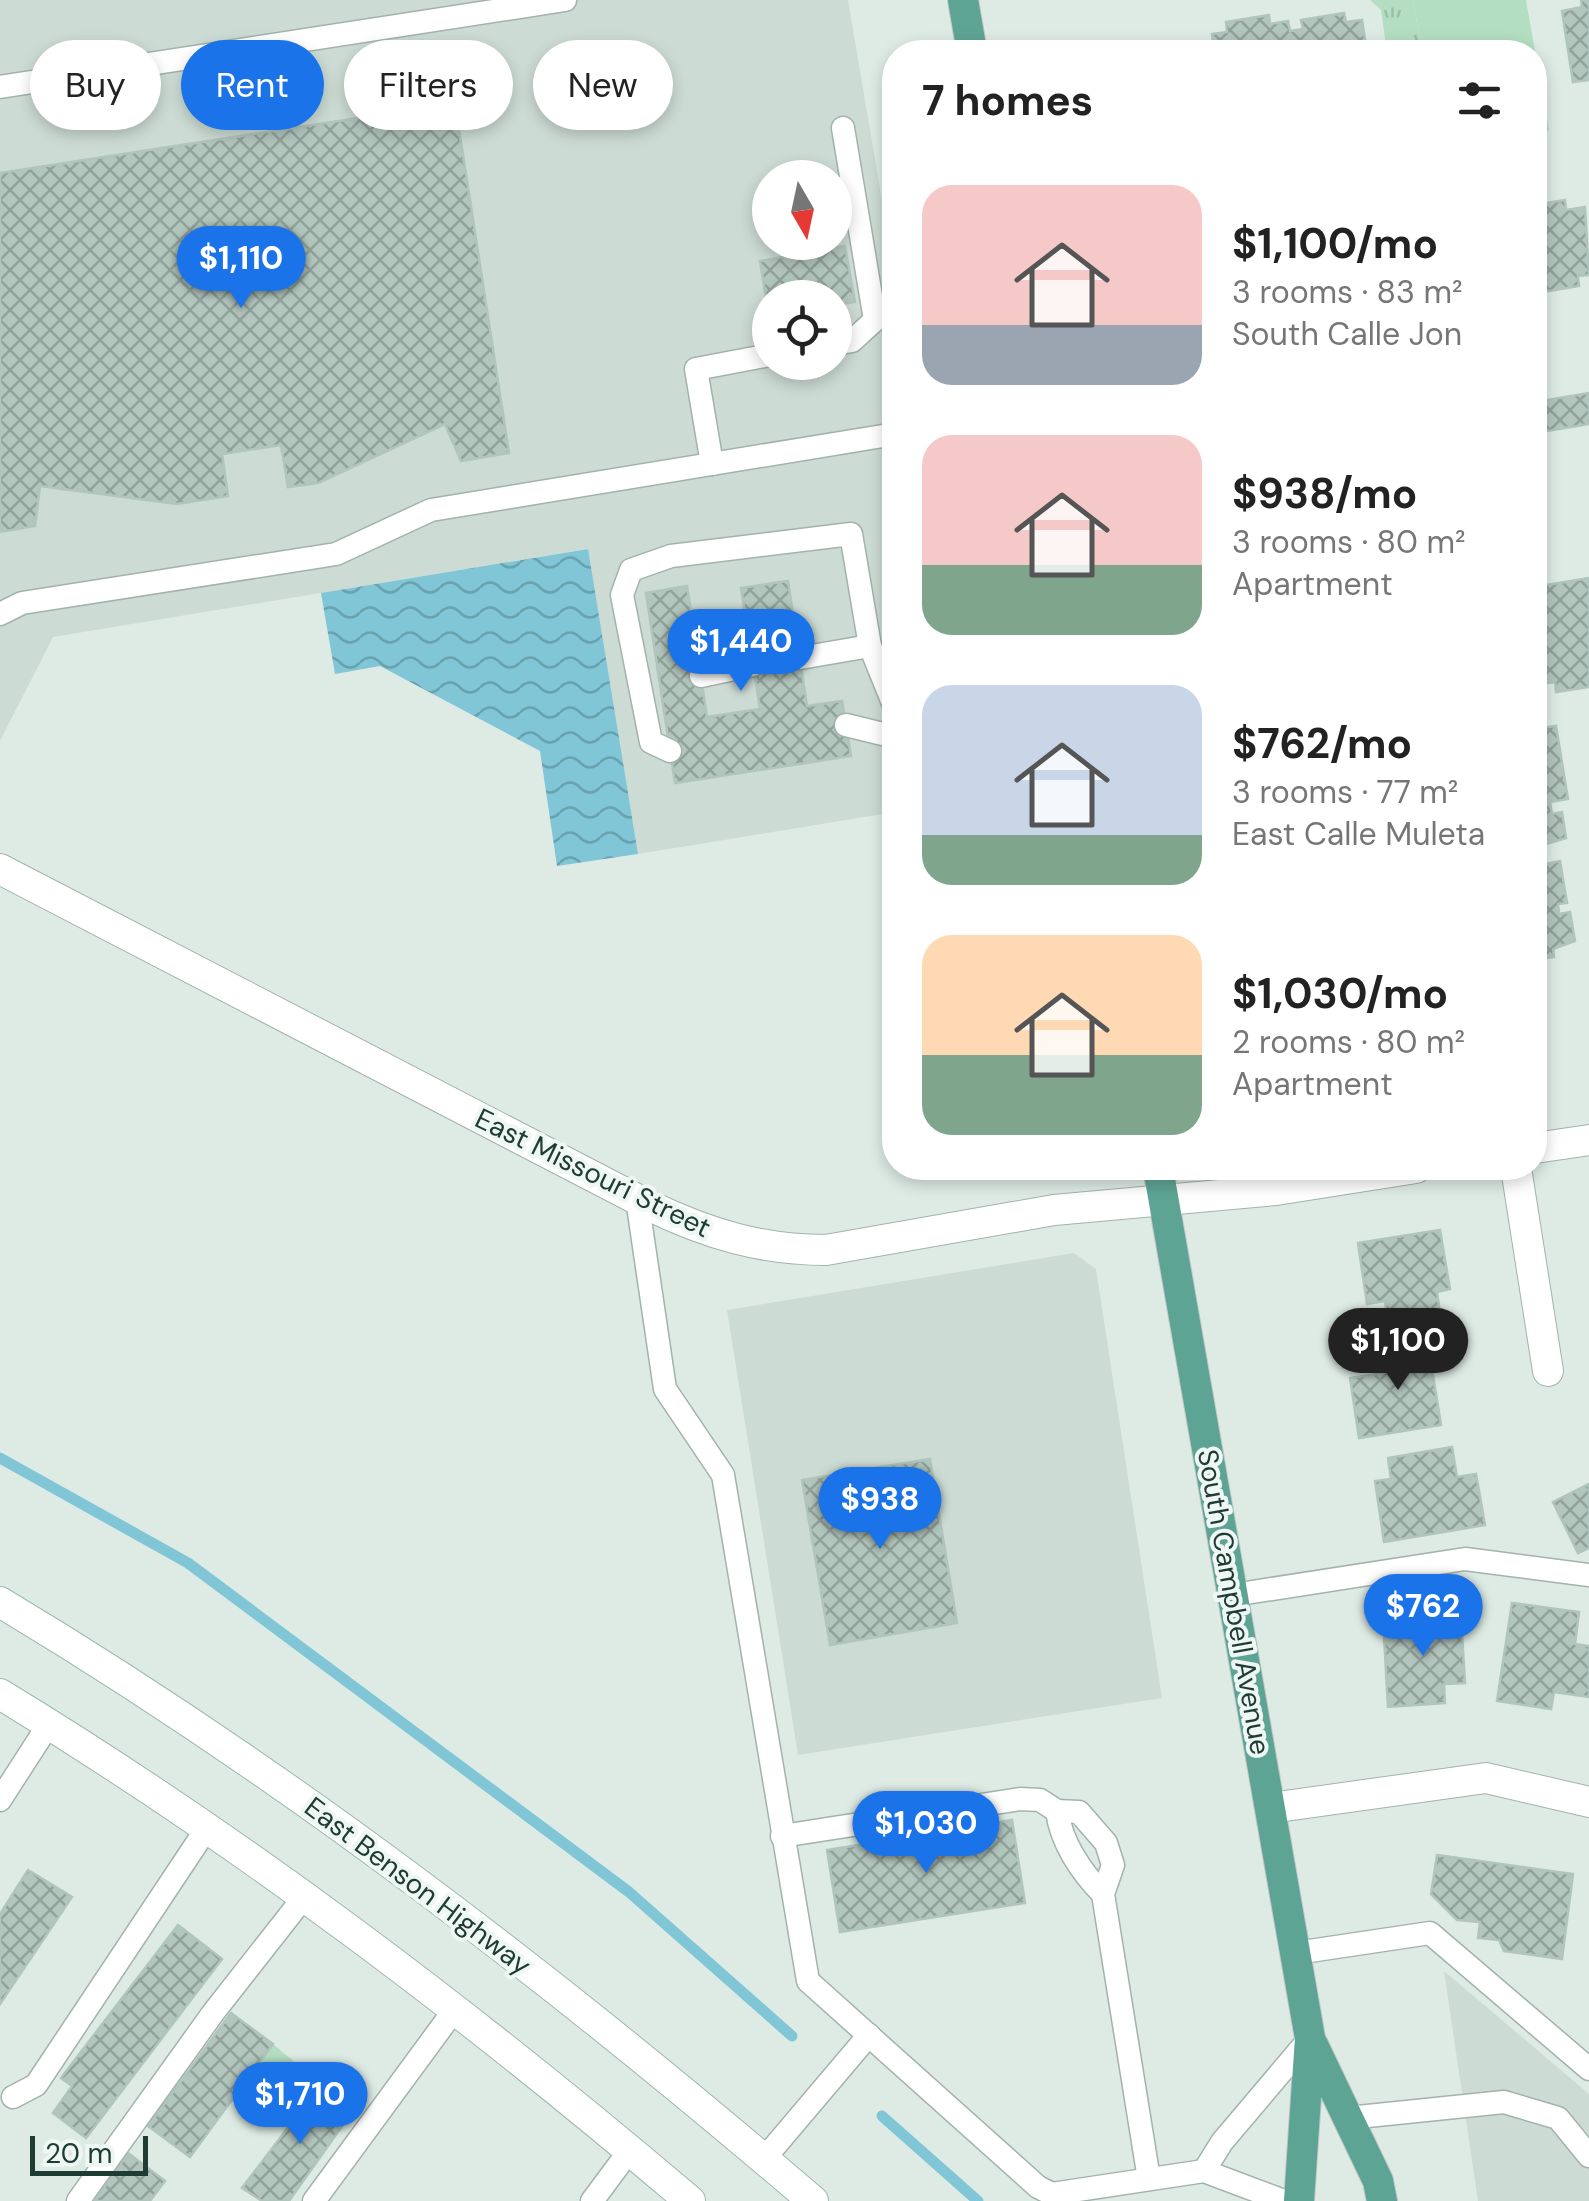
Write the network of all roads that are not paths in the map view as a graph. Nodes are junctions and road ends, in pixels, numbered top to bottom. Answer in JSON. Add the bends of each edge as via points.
{"nodes":[{"id":1,"x":565,"y":0,"type":"edge"},
{"id":2,"x":964,"y":0,"type":"edge"},
{"id":3,"x":970,"y":40,"type":"edge"},
{"id":4,"x":0,"y":87,"type":"edge"},
{"id":5,"x":844,"y":128,"type":"dead end"},
{"id":6,"x":852,"y":341,"type":"edge"},
{"id":7,"x":752,"y":358,"type":"edge"},
{"id":8,"x":882,"y":436,"type":"edge"},
{"id":9,"x":712,"y":464,"type":"junction"},
{"id":10,"x":0,"y":614,"type":"edge"},
{"id":11,"x":870,"y":646,"type":"junction"},
{"id":12,"x":800,"y":658,"type":"dead end"},
{"id":13,"x":754,"y":666,"type":"dead end"},
{"id":14,"x":701,"y":676,"type":"dead end"},
{"id":15,"x":882,"y":676,"type":"edge"},
{"id":16,"x":846,"y":724,"type":"dead end"},
{"id":17,"x":882,"y":734,"type":"edge"},
{"id":18,"x":670,"y":751,"type":"dead end"},
{"id":19,"x":0,"y":870,"type":"edge"},
{"id":20,"x":1589,"y":1140,"type":"edge"},
{"id":21,"x":1547,"y":1146,"type":"edge"},
{"id":22,"x":1160,"y":1180,"type":"edge"},
{"id":23,"x":1340,"y":1180,"type":"edge"},
{"id":24,"x":1518,"y":1180,"type":"edge"},
{"id":25,"x":637,"y":1199,"type":"junction"},
{"id":26,"x":1162,"y":1199,"type":"junction"},
{"id":27,"x":1548,"y":1371,"type":"dead end"},
{"id":28,"x":1589,"y":1575,"type":"edge"},
{"id":29,"x":1233,"y":1596,"type":"junction"},
{"id":30,"x":0,"y":1602,"type":"edge"},
{"id":31,"x":0,"y":1694,"type":"edge"},
{"id":32,"x":49,"y":1724,"type":"junction"},
{"id":33,"x":0,"y":1800,"type":"edge"},
{"id":34,"x":1589,"y":1802,"type":"edge"},
{"id":35,"x":1271,"y":1808,"type":"junction"},
{"id":36,"x":1057,"y":1811,"type":"junction"},
{"id":37,"x":207,"y":1828,"type":"junction"},
{"id":38,"x":782,"y":1836,"type":"junction"},
{"id":39,"x":1104,"y":1894,"type":"junction"},
{"id":40,"x":304,"y":1897,"type":"junction"},
{"id":41,"x":1296,"y":1953,"type":"junction"},
{"id":42,"x":456,"y":2009,"type":"junction"},
{"id":43,"x":869,"y":2036,"type":"junction"},
{"id":44,"x":1310,"y":2038,"type":"junction"},
{"id":45,"x":1589,"y":2070,"type":"edge"},
{"id":46,"x":13,"y":2096,"type":"dead end"},
{"id":47,"x":1348,"y":2118,"type":"junction"},
{"id":48,"x":630,"y":2150,"type":"junction"},
{"id":49,"x":1589,"y":2156,"type":"edge"},
{"id":50,"x":764,"y":2159,"type":"junction"},
{"id":51,"x":1204,"y":2171,"type":"junction"},
{"id":52,"x":1148,"y":2179,"type":"junction"},
{"id":53,"x":78,"y":2201,"type":"edge"},
{"id":54,"x":314,"y":2201,"type":"edge"},
{"id":55,"x":592,"y":2201,"type":"edge"},
{"id":56,"x":690,"y":2201,"type":"edge"},
{"id":57,"x":813,"y":2201,"type":"edge"},
{"id":58,"x":1284,"y":2201,"type":"edge"},
{"id":59,"x":1299,"y":2201,"type":"edge"},
{"id":60,"x":1382,"y":2201,"type":"edge"}],
"edges":[{"from":1,"to":4,"type":"lane"},
{"from":2,"to":3,"type":"main road"},
{"from":5,"to":6,"type":"lane","via":[[876,320]]},
{"from":7,"to":9,"type":"lane","via":[[696,368]]},
{"from":8,"to":9,"type":"lane"},
{"from":9,"to":10,"type":"lane","via":[[430,510],[336,554],[22,603]]},
{"from":11,"to":12,"type":"lane"},
{"from":11,"to":15,"type":"lane"},
{"from":11,"to":18,"type":"lane","via":[[851,534],[671,556],[631,570],[622,595],[648,684],[651,742]]},
{"from":13,"to":14,"type":"lane"},
{"from":16,"to":17,"type":"lane"},
{"from":19,"to":25,"type":"street","name":"East Missouri Street"},
{"from":20,"to":21,"type":"street"},
{"from":22,"to":26,"type":"main road","name":"South Campbell Avenue"},
{"from":23,"to":26,"type":"street","name":"East Missouri Street"},
{"from":24,"to":27,"type":"street"},
{"from":25,"to":26,"type":"street","name":"East Missouri Street","via":[[731,1239],[826,1250],[1054,1210]]},
{"from":25,"to":38,"type":"lane","via":[[665,1390],[723,1475]]},
{"from":26,"to":29,"type":"main road","name":"South Campbell Avenue"},
{"from":28,"to":29,"type":"lane","via":[[1465,1559]]},
{"from":29,"to":35,"type":"main road","name":"South Campbell Avenue"},
{"from":30,"to":50,"type":"street","name":"East Benson Highway","via":[[214,1738],[404,1872]]},
{"from":31,"to":32,"type":"street"},
{"from":32,"to":33,"type":"lane"},
{"from":32,"to":37,"type":"street"},
{"from":34,"to":35,"type":"street","via":[[1486,1778]]},
{"from":35,"to":41,"type":"main road","name":"South Campbell Avenue"},
{"from":36,"to":38,"type":"lane","via":[[1020,1798]]},
{"from":36,"to":39,"type":"lane","via":[[1060,1836]]},
{"from":36,"to":39,"type":"lane","via":[[1079,1812],[1106,1843],[1114,1865]]},
{"from":37,"to":40,"type":"street"},
{"from":37,"to":46,"type":"lane","via":[[36,2085]]},
{"from":38,"to":43,"type":"lane","via":[[808,1980]]},
{"from":39,"to":52,"type":"lane"},
{"from":40,"to":42,"type":"street"},
{"from":40,"to":53,"type":"lane"},
{"from":41,"to":44,"type":"main road","name":"South Campbell Avenue"},
{"from":41,"to":45,"type":"lane","via":[[1430,1933]]},
{"from":42,"to":48,"type":"street"},
{"from":42,"to":54,"type":"lane"},
{"from":43,"to":50,"type":"lane"},
{"from":43,"to":52,"type":"lane","via":[[1038,2187],[1052,2194]]},
{"from":44,"to":47,"type":"main road","name":"South Campbell Avenue"},
{"from":44,"to":51,"type":"lane"},
{"from":44,"to":59,"type":"main road","name":"South Campbell Avenue"},
{"from":47,"to":49,"type":"lane","via":[[1504,2102],[1558,2118]]},
{"from":47,"to":60,"type":"main road","name":"South Campbell Avenue"},
{"from":48,"to":55,"type":"lane"},
{"from":48,"to":56,"type":"street"},
{"from":50,"to":57,"type":"street","name":"East Benson Highway"},
{"from":51,"to":52,"type":"lane"},
{"from":51,"to":58,"type":"lane"}]}
